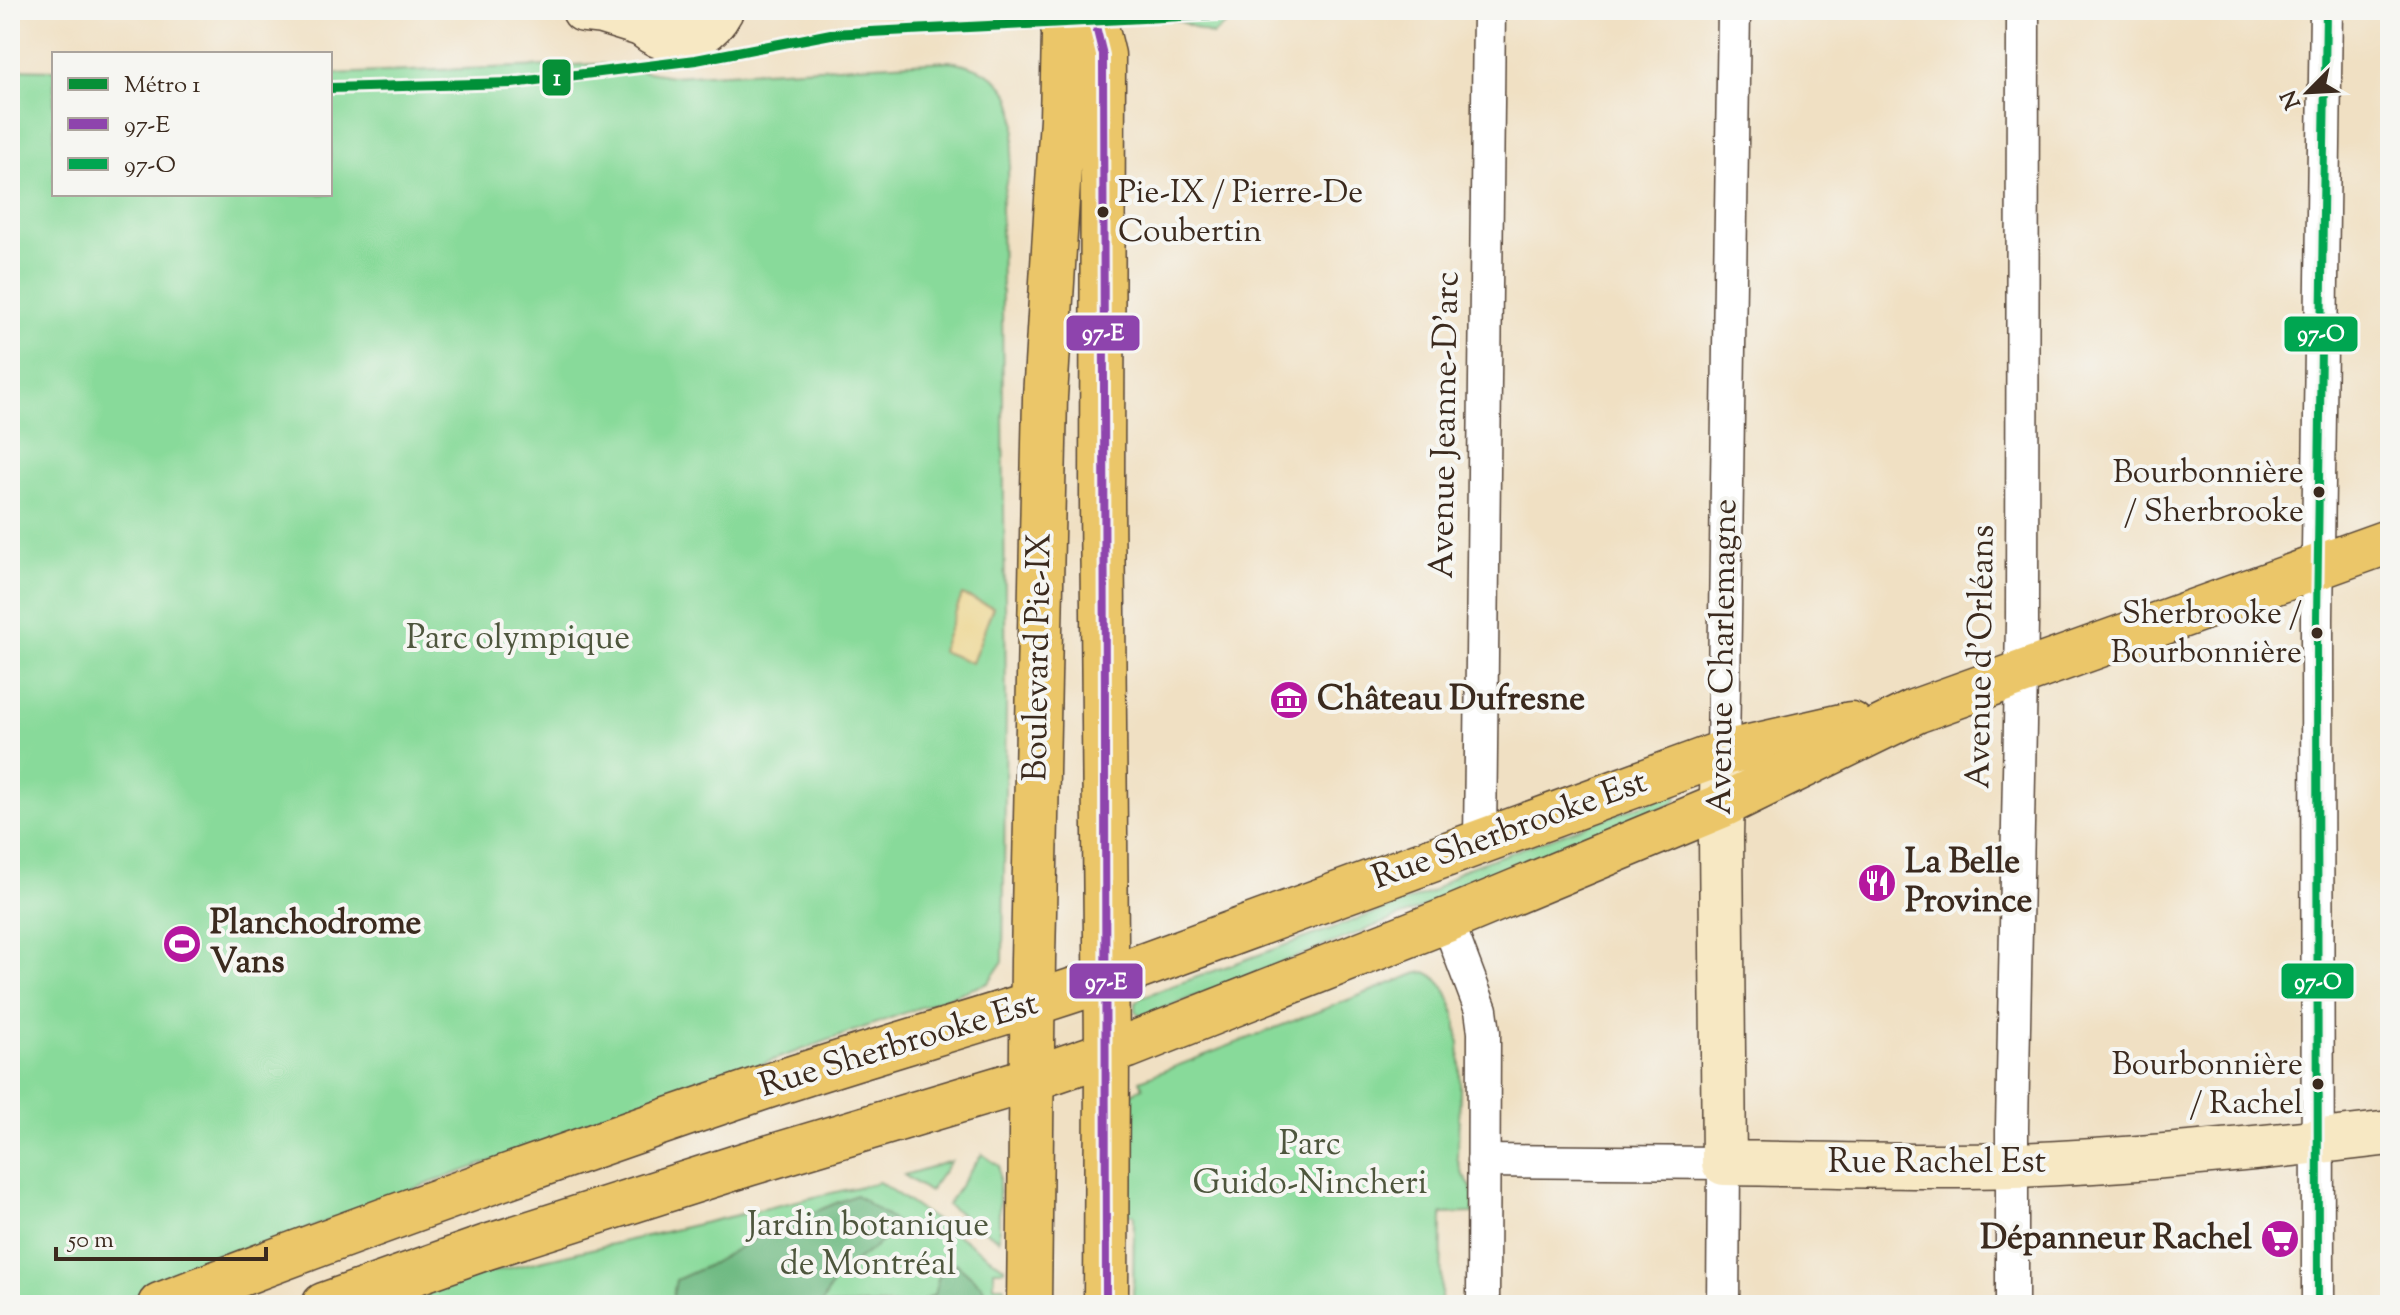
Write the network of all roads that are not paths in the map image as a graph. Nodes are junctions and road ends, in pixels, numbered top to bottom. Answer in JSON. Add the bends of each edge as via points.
{"nodes":[{"id":1,"x":584,"y":10,"type":"edge"},
{"id":2,"x":1060,"y":10,"type":"edge"},
{"id":3,"x":1092,"y":10,"type":"edge"},
{"id":4,"x":1489,"y":10,"type":"edge"},
{"id":5,"x":1734,"y":10,"type":"edge"},
{"id":6,"x":2023,"y":10,"type":"edge"},
{"id":7,"x":2326,"y":10,"type":"edge"},
{"id":8,"x":726,"y":12,"type":"edge"},
{"id":9,"x":637,"y":17,"type":"edge"},
{"id":10,"x":2390,"y":541,"type":"edge"},
{"id":11,"x":2318,"y":568,"type":"junction"},
{"id":12,"x":2021,"y":673,"type":"junction"},
{"id":13,"x":1916,"y":711,"type":"junction"},
{"id":14,"x":1723,"y":753,"type":"junction"},
{"id":15,"x":1721,"y":806,"type":"junction"},
{"id":16,"x":1480,"y":841,"type":"junction"},
{"id":17,"x":1447,"y":920,"type":"junction"},
{"id":18,"x":1107,"y":979,"type":"junction"},
{"id":19,"x":1032,"y":1005,"type":"junction"},
{"id":20,"x":1107,"y":1052,"type":"junction"},
{"id":21,"x":1031,"y":1079,"type":"junction"},
{"id":22,"x":2390,"y":1133,"type":"edge"},
{"id":23,"x":2319,"y":1142,"type":"junction"},
{"id":24,"x":1483,"y":1161,"type":"junction"},
{"id":25,"x":1724,"y":1163,"type":"junction"},
{"id":26,"x":2012,"y":1165,"type":"junction"},
{"id":27,"x":160,"y":1305,"type":"edge"},
{"id":28,"x":324,"y":1305,"type":"edge"},
{"id":29,"x":1029,"y":1305,"type":"edge"},
{"id":30,"x":1106,"y":1305,"type":"edge"},
{"id":31,"x":1483,"y":1305,"type":"edge"},
{"id":32,"x":1723,"y":1305,"type":"edge"},
{"id":33,"x":2012,"y":1305,"type":"edge"},
{"id":34,"x":2318,"y":1305,"type":"edge"}],
"edges":[{"from":1,"to":9,"type":"main road"},
{"from":2,"to":19,"type":"main road","name":"Boulevard Pie-IX","via":[[1062,118],[1045,397]]},
{"from":3,"to":18,"type":"main road","name":"Boulevard Pie-IX","via":[[1103,55]]},
{"from":4,"to":16,"type":"street","name":"Avenue Jeanne-D'arc"},
{"from":5,"to":14,"type":"street","name":"Avenue Charlemagne"},
{"from":6,"to":12,"type":"street","name":"Avenue d'Orléans"},
{"from":7,"to":11,"type":"street"},
{"from":8,"to":9,"type":"main road","via":[[686,39],[655,34]]},
{"from":10,"to":11,"type":"main road","name":"Rue Sherbrooke Est"},
{"from":11,"to":12,"type":"main road","name":"Rue Sherbrooke Est"},
{"from":11,"to":23,"type":"street"},
{"from":12,"to":13,"type":"main road","name":"Rue Sherbrooke Est"},
{"from":12,"to":26,"type":"street","name":"Avenue d'Orléans"},
{"from":13,"to":14,"type":"main road","name":"Rue Sherbrooke Est"},
{"from":13,"to":15,"type":"main road","name":"Rue Sherbrooke Est"},
{"from":14,"to":15,"type":"main road","name":"Avenue Charlemagne"},
{"from":14,"to":16,"type":"main road","name":"Rue Sherbrooke Est"},
{"from":15,"to":17,"type":"main road","name":"Rue Sherbrooke Est"},
{"from":15,"to":25,"type":"main road","name":"Avenue Charlemagne"},
{"from":16,"to":18,"type":"main road","name":"Rue Sherbrooke Est"},
{"from":17,"to":20,"type":"main road","name":"Rue Sherbrooke Est"},
{"from":17,"to":24,"type":"street","via":[[1481,1010]]},
{"from":18,"to":19,"type":"main road","name":"Rue Sherbrooke Est"},
{"from":18,"to":20,"type":"main road","name":"Boulevard Pie-IX"},
{"from":19,"to":21,"type":"main road","name":"Boulevard Pie-IX"},
{"from":19,"to":27,"type":"main road","name":"Rue Sherbrooke Est","via":[[767,1087]]},
{"from":20,"to":21,"type":"main road","name":"Rue Sherbrooke Est"},
{"from":20,"to":30,"type":"main road","name":"Boulevard Pie-IX"},
{"from":21,"to":28,"type":"main road","name":"Rue Sherbrooke Est","via":[[617,1205]]},
{"from":21,"to":29,"type":"main road","name":"Boulevard Pie-IX"},
{"from":22,"to":23,"type":"main road","name":"Rue Rachel Est"},
{"from":23,"to":26,"type":"main road","name":"Rue Rachel Est"},
{"from":23,"to":34,"type":"street"},
{"from":24,"to":25,"type":"street","name":"Rue Rachel Est"},
{"from":24,"to":31,"type":"street"},
{"from":25,"to":26,"type":"main road","name":"Rue Rachel Est"},
{"from":25,"to":32,"type":"street","name":"Avenue Charlemagne"},
{"from":26,"to":33,"type":"street","name":"Avenue d'Orléans"}]}
